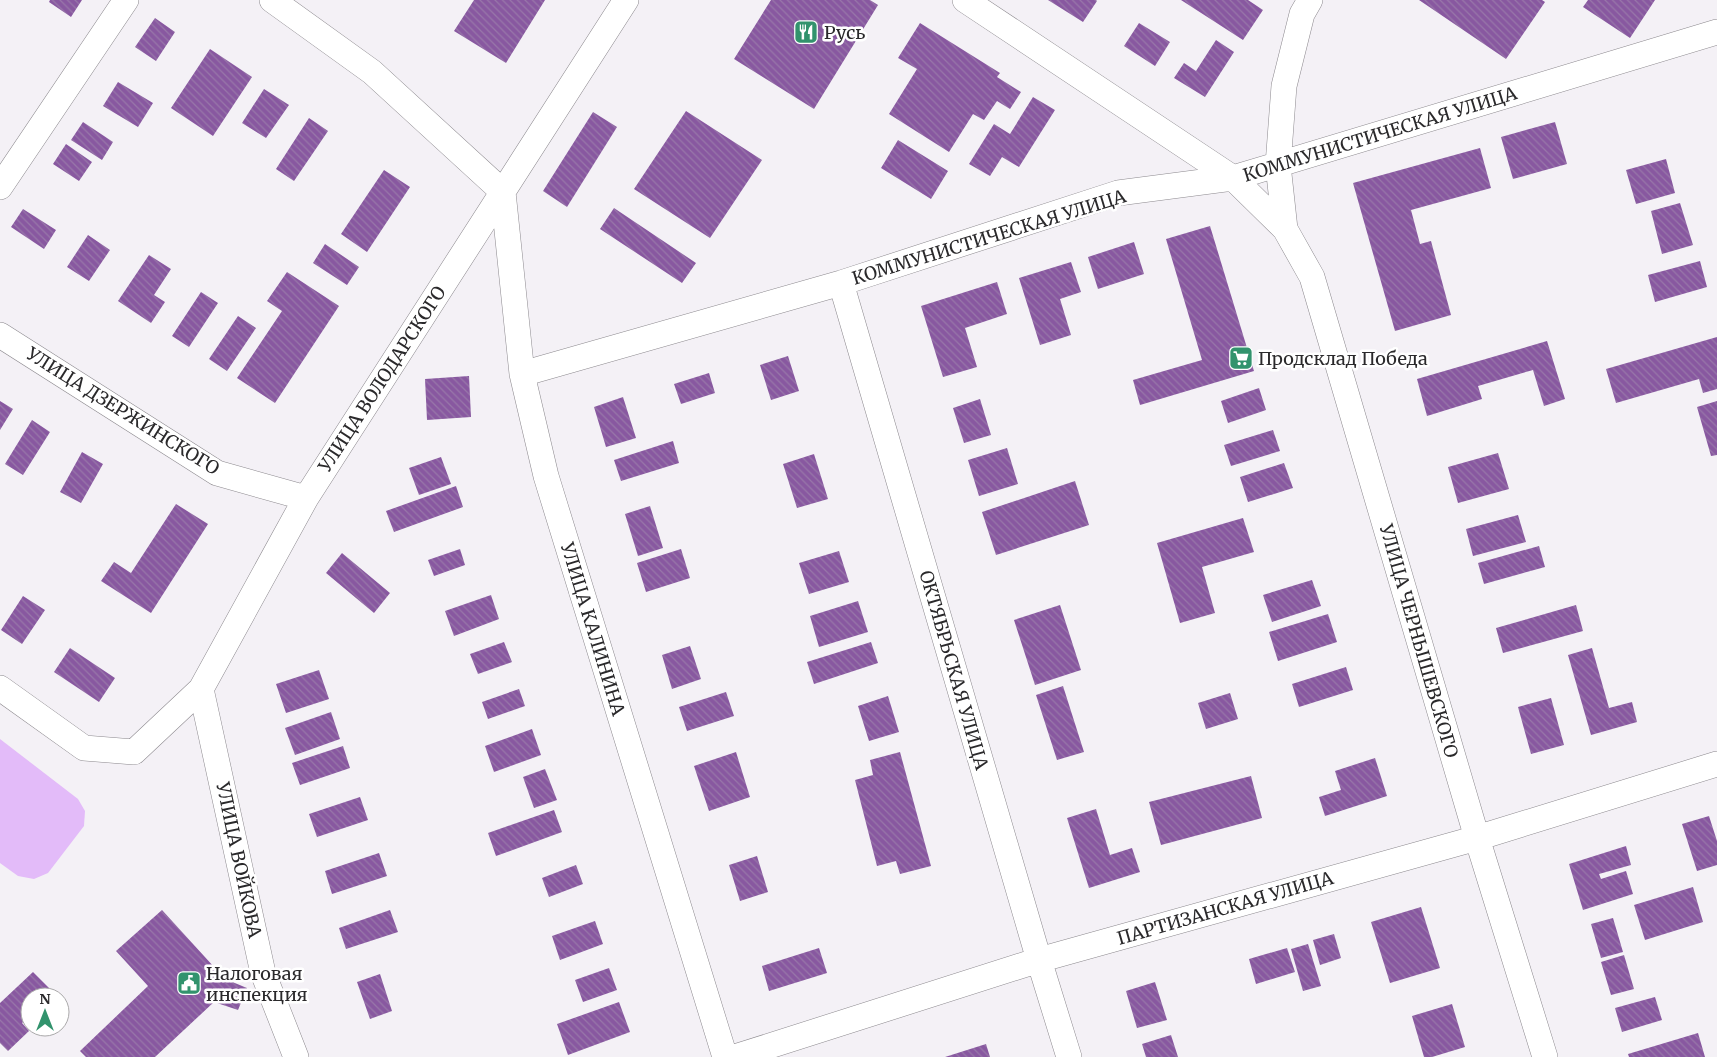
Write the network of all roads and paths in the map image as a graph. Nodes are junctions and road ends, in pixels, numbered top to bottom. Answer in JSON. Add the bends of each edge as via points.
{"nodes":[{"id":1,"x":126,"y":0,"type":"edge"},
{"id":2,"x":272,"y":0,"type":"edge"},
{"id":3,"x":626,"y":0,"type":"edge"},
{"id":4,"x":965,"y":0,"type":"edge"},
{"id":5,"x":1310,"y":0,"type":"edge"},
{"id":6,"x":1717,"y":32,"type":"edge"},
{"id":7,"x":1278,"y":165,"type":"junction"},
{"id":8,"x":1233,"y":178,"type":"junction"},
{"id":9,"x":0,"y":187,"type":"edge"},
{"id":10,"x":503,"y":192,"type":"junction"},
{"id":11,"x":1285,"y":229,"type":"junction"},
{"id":12,"x":841,"y":284,"type":"junction"},
{"id":13,"x":0,"y":335,"type":"edge"},
{"id":14,"x":522,"y":374,"type":"junction"},
{"id":15,"x":306,"y":498,"type":"junction"},
{"id":16,"x":0,"y":688,"type":"edge"},
{"id":17,"x":201,"y":689,"type":"junction"},
{"id":18,"x":1717,"y":764,"type":"edge"},
{"id":19,"x":1477,"y":838,"type":"junction"},
{"id":20,"x":1039,"y":960,"type":"junction"},
{"id":21,"x":296,"y":1057,"type":"edge"},
{"id":22,"x":725,"y":1057,"type":"edge"},
{"id":23,"x":735,"y":1057,"type":"edge"},
{"id":24,"x":1069,"y":1057,"type":"edge"},
{"id":25,"x":1545,"y":1057,"type":"edge"}],
"edges":[{"from":1,"to":9,"type":"street"},
{"from":2,"to":10,"type":"street","via":[[372,72]]},
{"from":3,"to":10,"type":"street","name":"УЛИЦА ВОЛОДАРСКОГО"},
{"from":4,"to":8,"type":"street"},
{"from":5,"to":7,"type":"street","via":[[1302,14],[1284,86]]},
{"from":6,"to":7,"type":"street","name":"КОММУНИСТИЧЕСКАЯ УЛИЦА"},
{"from":7,"to":8,"type":"street","name":"КОММУНИСТИЧЕСКАЯ УЛИЦА"},
{"from":7,"to":11,"type":"street"},
{"from":8,"to":11,"type":"street"},
{"from":8,"to":12,"type":"street","name":"КОММУНИСТИЧЕСКАЯ УЛИЦА","via":[[1118,194]]},
{"from":10,"to":14,"type":"street","name":"УЛИЦА КАЛИНИНА"},
{"from":10,"to":15,"type":"street","name":"УЛИЦА ВОЛОДАРСКОГО"},
{"from":11,"to":19,"type":"street","name":"УЛИЦА ЧЕРНЫШЕВСКОГО","via":[[1312,277]]},
{"from":12,"to":14,"type":"street","name":"КОММУНИСТИЧЕСКАЯ УЛИЦА"},
{"from":12,"to":20,"type":"street","name":"ОКТЯБРЬСКАЯ УЛИЦА"},
{"from":13,"to":15,"type":"street","name":"УЛИЦА ДЗЕРЖИНСКОГО","via":[[217,473]]},
{"from":14,"to":22,"type":"street","name":"УЛИЦА КАЛИНИНА","via":[[546,476]]},
{"from":15,"to":17,"type":"street","name":"УЛИЦА ВОЛОДАРСКОГО"},
{"from":16,"to":17,"type":"street","name":"УЛИЦА ВОЛОДАРСКОГО","via":[[84,748],[134,752]]},
{"from":17,"to":21,"type":"street","name":"УЛИЦА ВОЙКОВА","via":[[263,973]]},
{"from":18,"to":19,"type":"street","name":"ПАРТИЗАНСКАЯ УЛИЦА"},
{"from":19,"to":20,"type":"street","name":"ПАРТИЗАНСКАЯ УЛИЦА"},
{"from":19,"to":25,"type":"street","name":"УЛИЦА ЧЕРНЫШЕВСКОГО"},
{"from":20,"to":23,"type":"street","name":"ПАРТИЗАНСКАЯ УЛИЦА"},
{"from":20,"to":24,"type":"street","name":"ОКТЯБРЬСКАЯ УЛИЦА"}]}
